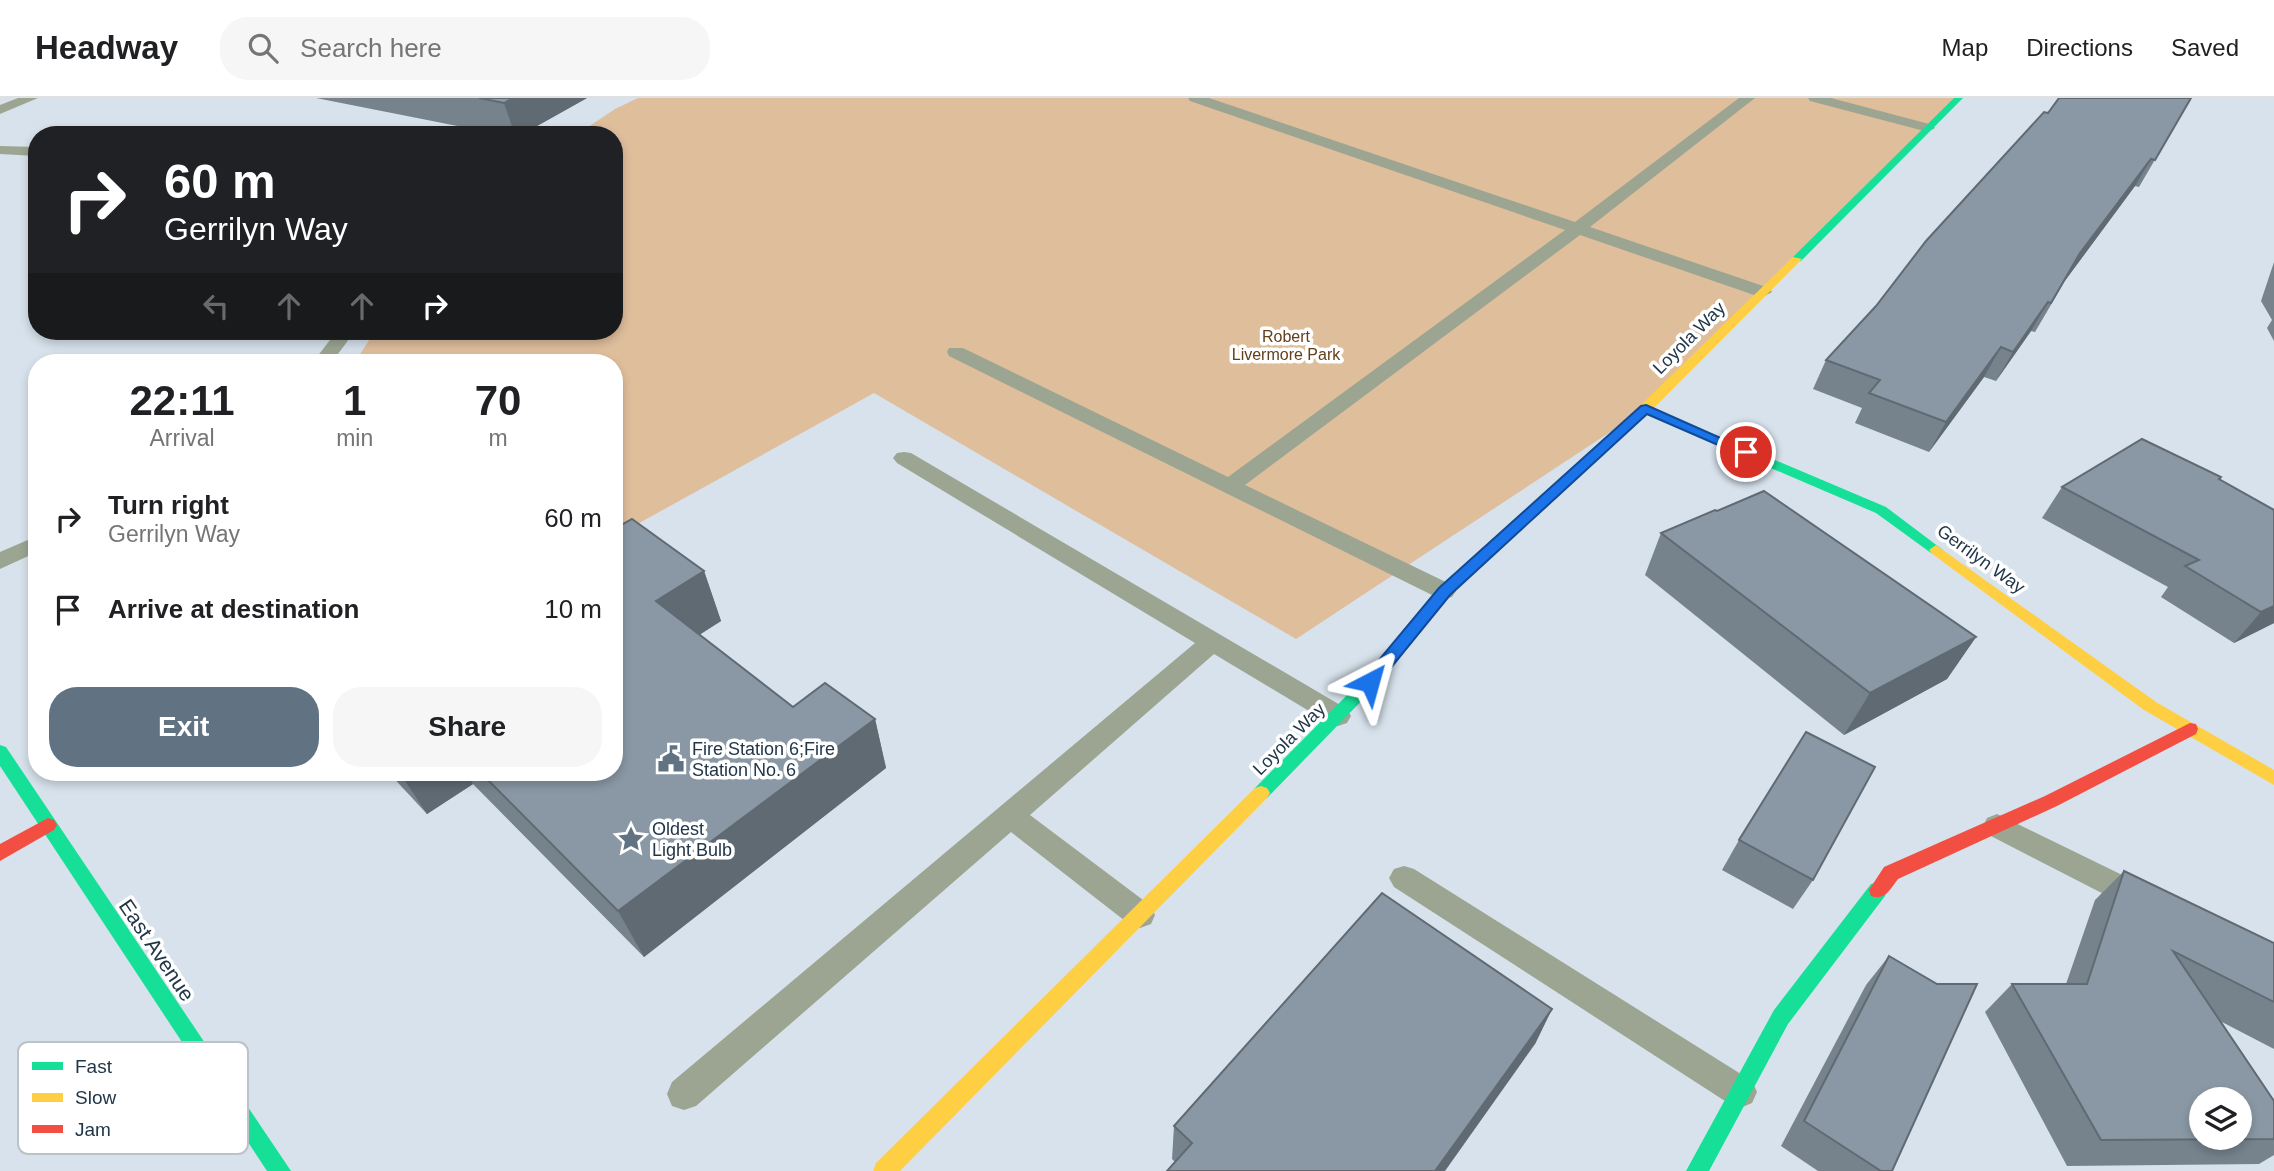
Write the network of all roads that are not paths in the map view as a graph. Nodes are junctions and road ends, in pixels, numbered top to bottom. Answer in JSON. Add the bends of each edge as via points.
{"nodes":[{"id":1,"x":31,"y":98,"type":"edge"},
{"id":2,"x":1195,"y":98,"type":"edge"},
{"id":3,"x":1748,"y":98,"type":"edge"},
{"id":4,"x":1815,"y":98,"type":"edge"},
{"id":5,"x":1959,"y":98,"type":"edge"},
{"id":6,"x":0,"y":110,"type":"edge"},
{"id":7,"x":1928,"y":128,"type":"junction"},
{"id":8,"x":0,"y":150,"type":"edge"},
{"id":9,"x":28,"y":152,"type":"edge"},
{"id":10,"x":1576,"y":229,"type":"junction"},
{"id":11,"x":1763,"y":292,"type":"junction"},
{"id":12,"x":339,"y":340,"type":"edge"},
{"id":13,"x":956,"y":352,"type":"dead end"},
{"id":14,"x":328,"y":354,"type":"edge"},
{"id":15,"x":1646,"y":409,"type":"junction"},
{"id":16,"x":904,"y":458,"type":"dead end"},
{"id":17,"x":1229,"y":486,"type":"junction"},
{"id":18,"x":28,"y":547,"type":"edge"},
{"id":19,"x":0,"y":561,"type":"edge"},
{"id":20,"x":1444,"y":591,"type":"junction"},
{"id":21,"x":1212,"y":642,"type":"junction"},
{"id":22,"x":1338,"y":716,"type":"junction"},
{"id":23,"x":2190,"y":729,"type":"junction"},
{"id":24,"x":0,"y":752,"type":"edge"},
{"id":25,"x":2274,"y":778,"type":"edge"},
{"id":26,"x":1010,"y":816,"type":"junction"},
{"id":27,"x":48,"y":825,"type":"junction"},
{"id":28,"x":1997,"y":826,"type":"junction"},
{"id":29,"x":0,"y":853,"type":"edge"},
{"id":30,"x":1404,"y":878,"type":"dead end"},
{"id":31,"x":2165,"y":911,"type":"edge"},
{"id":32,"x":1140,"y":915,"type":"junction"},
{"id":33,"x":194,"y":1042,"type":"edge"},
{"id":34,"x":1740,"y":1092,"type":"junction"},
{"id":35,"x":684,"y":1094,"type":"dead end"},
{"id":36,"x":248,"y":1123,"type":"edge"},
{"id":37,"x":280,"y":1171,"type":"edge"},
{"id":38,"x":884,"y":1171,"type":"edge"},
{"id":39,"x":1697,"y":1171,"type":"edge"}],
"edges":[{"from":1,"to":6,"type":"lane"},
{"from":2,"to":10,"type":"lane"},
{"from":3,"to":10,"type":"lane"},
{"from":4,"to":7,"type":"lane"},
{"from":5,"to":7,"type":"street","name":"Loyola Way"},
{"from":7,"to":11,"type":"street","name":"Loyola Way"},
{"from":8,"to":9,"type":"lane"},
{"from":10,"to":11,"type":"lane"},
{"from":10,"to":17,"type":"lane"},
{"from":11,"to":15,"type":"street","name":"Loyola Way"},
{"from":12,"to":14,"type":"lane"},
{"from":13,"to":17,"type":"lane"},
{"from":15,"to":20,"type":"street","name":"Loyola Way"},
{"from":15,"to":23,"type":"street","name":"Gerrilyn Way","via":[[1881,510],[2150,706]]},
{"from":16,"to":21,"type":"lane"},
{"from":17,"to":20,"type":"lane"},
{"from":18,"to":19,"type":"lane"},
{"from":20,"to":22,"type":"street","name":"Loyola Way"},
{"from":21,"to":22,"type":"lane"},
{"from":21,"to":26,"type":"lane"},
{"from":22,"to":32,"type":"street","name":"Loyola Way"},
{"from":23,"to":25,"type":"street","name":"Gerrilyn Way"},
{"from":23,"to":28,"type":"street"},
{"from":24,"to":27,"type":"street","name":"East Avenue"},
{"from":26,"to":32,"type":"lane"},
{"from":26,"to":35,"type":"lane"},
{"from":27,"to":29,"type":"street"},
{"from":27,"to":33,"type":"street","name":"East Avenue"},
{"from":28,"to":31,"type":"lane"},
{"from":28,"to":34,"type":"street","via":[[1891,873],[1781,1017]]},
{"from":30,"to":34,"type":"lane"},
{"from":32,"to":38,"type":"street","name":"Loyola Way"},
{"from":34,"to":39,"type":"street"},
{"from":36,"to":37,"type":"street","name":"East Avenue"}]}
